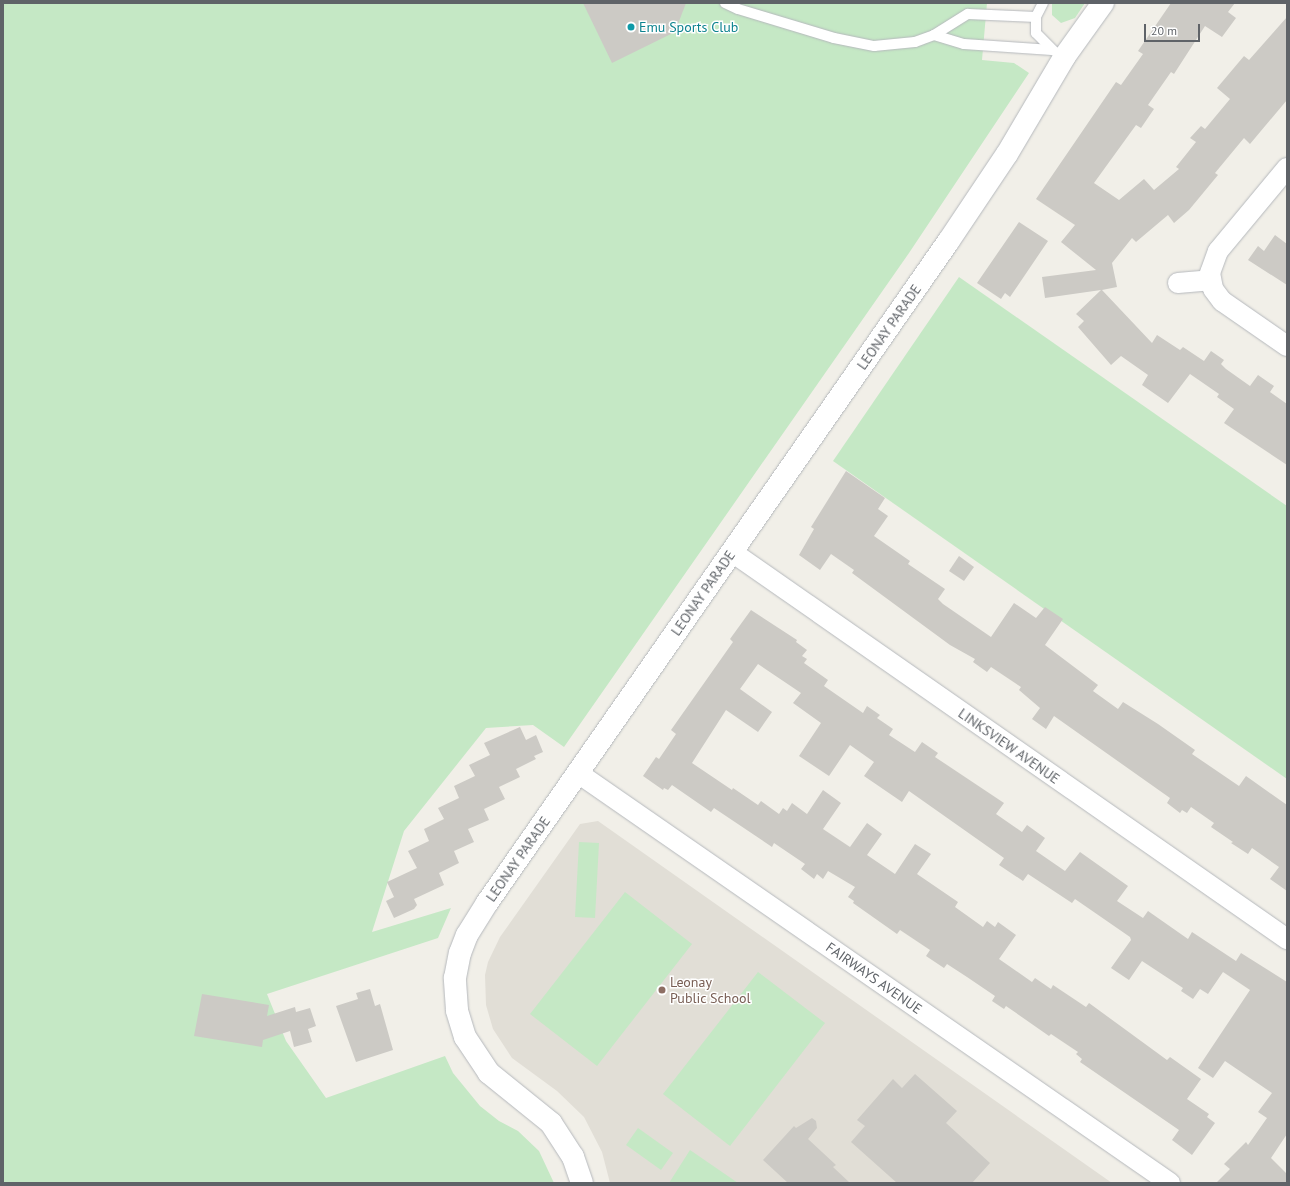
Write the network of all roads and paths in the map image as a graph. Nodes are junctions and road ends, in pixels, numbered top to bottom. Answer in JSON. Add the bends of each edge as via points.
{"nodes":[{"id":1,"x":725,"y":3,"type":"edge"},
{"id":2,"x":1043,"y":3,"type":"edge"},
{"id":3,"x":1103,"y":3,"type":"edge"},
{"id":4,"x":1036,"y":17,"type":"junction"},
{"id":5,"x":934,"y":35,"type":"junction"},
{"id":6,"x":1059,"y":53,"type":"junction"},
{"id":7,"x":1287,"y":168,"type":"edge"},
{"id":8,"x":1210,"y":280,"type":"junction"},
{"id":9,"x":1178,"y":283,"type":"dead end"},
{"id":10,"x":1287,"y":346,"type":"edge"},
{"id":11,"x":732,"y":552,"type":"junction"},
{"id":12,"x":578,"y":773,"type":"junction"},
{"id":13,"x":1287,"y":939,"type":"edge"},
{"id":14,"x":582,"y":1183,"type":"edge"},
{"id":15,"x":1170,"y":1183,"type":"edge"}],
"edges":[{"from":1,"to":5,"type":"lane","via":[[779,22],[864,45],[898,45]]},
{"from":2,"to":4,"type":"lane"},
{"from":3,"to":6,"type":"street","name":"LEONAY PARADE"},
{"from":4,"to":5,"type":"lane","via":[[968,14]]},
{"from":4,"to":6,"type":"lane","via":[[1036,33]]},
{"from":5,"to":6,"type":"lane","via":[[964,44]]},
{"from":6,"to":11,"type":"street","name":"LEONAY PARADE","via":[[1007,154]]},
{"from":7,"to":8,"type":"street","via":[[1218,251],[1212,264]]},
{"from":8,"to":9,"type":"street"},
{"from":8,"to":10,"type":"street","via":[[1222,301]]},
{"from":11,"to":12,"type":"street","name":"LEONAY PARADE"},
{"from":11,"to":13,"type":"street","name":"LINKSVIEW AVENUE"},
{"from":12,"to":14,"type":"street","name":"LEONAY PARADE","via":[[473,924],[460,953],[455,988],[462,1030],[479,1062],[499,1082],[552,1123],[573,1156]]},
{"from":12,"to":15,"type":"street","name":"FAIRWAYS AVENUE"}]}
